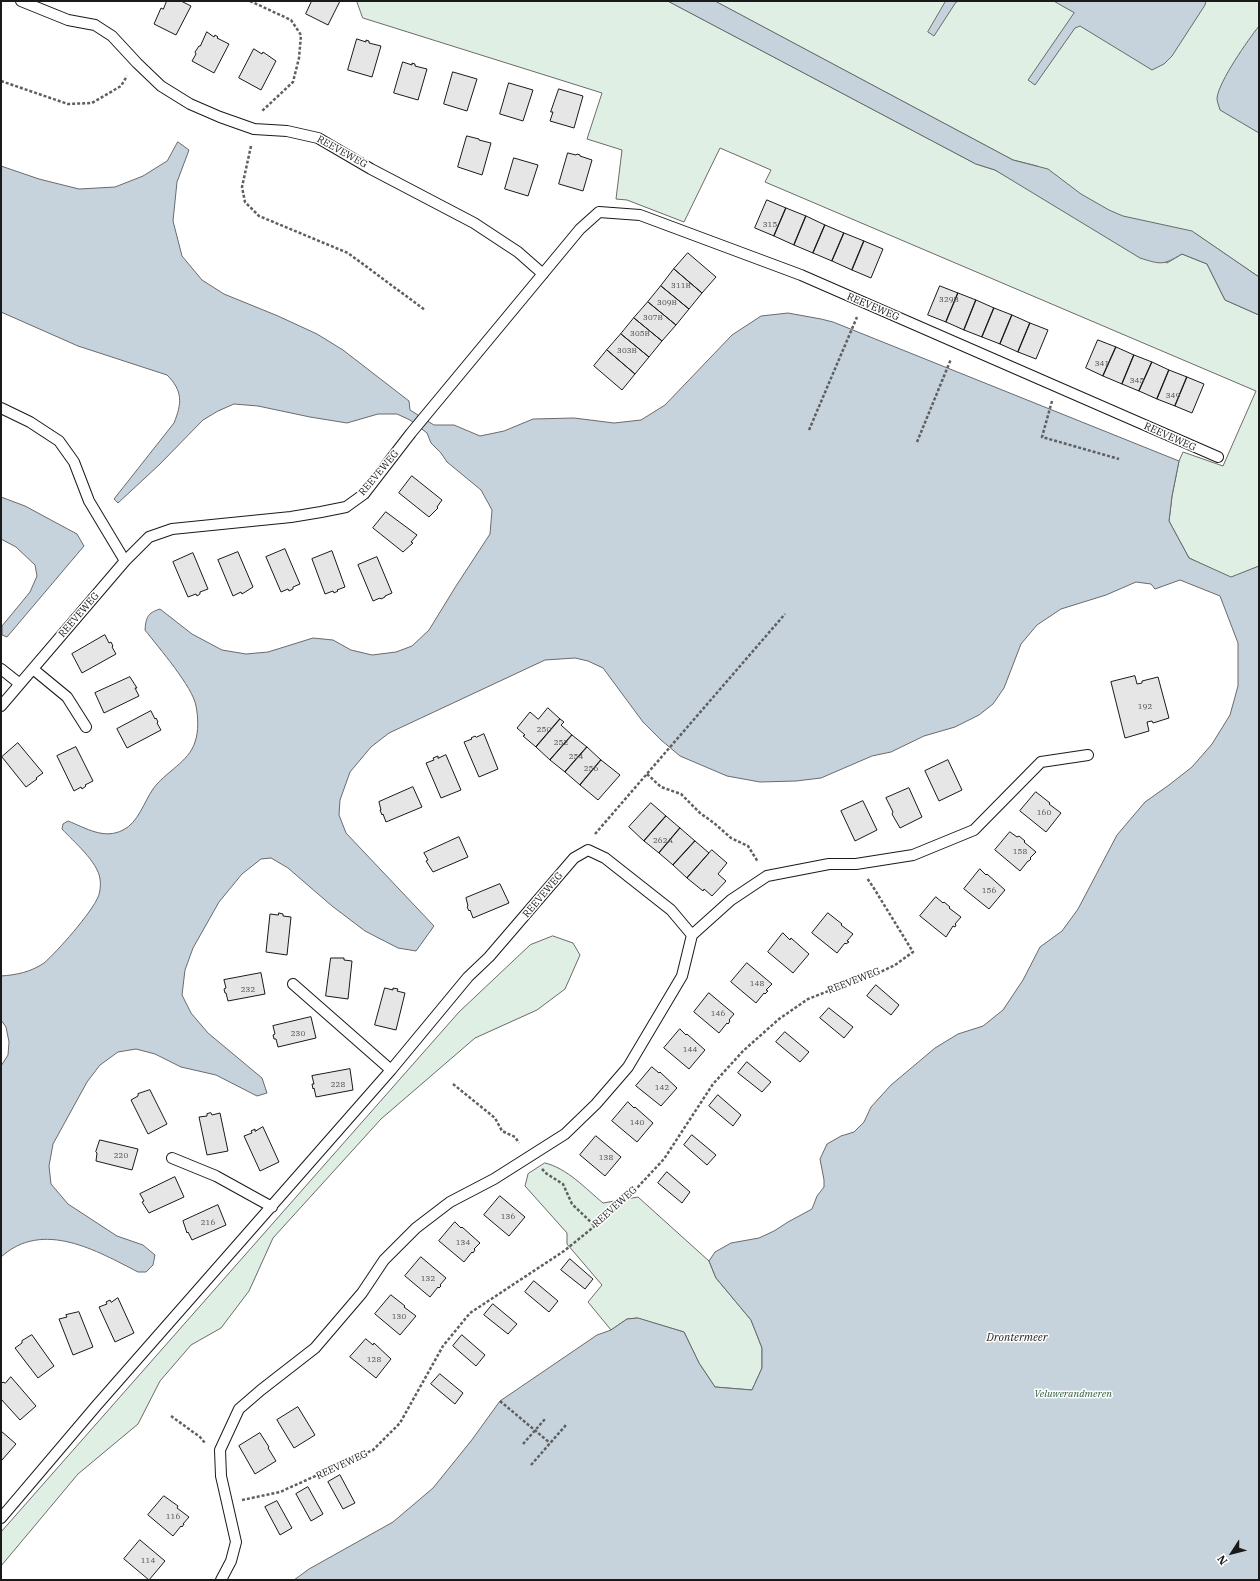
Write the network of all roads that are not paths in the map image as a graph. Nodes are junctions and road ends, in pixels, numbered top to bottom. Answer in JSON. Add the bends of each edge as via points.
{"nodes":[{"id":1,"x":21,"y":1,"type":"edge"},
{"id":2,"x":543,"y":274,"type":"junction"},
{"id":3,"x":1,"y":408,"type":"edge"},
{"id":4,"x":1218,"y":458,"type":"dead end"},
{"id":5,"x":126,"y":561,"type":"junction"},
{"id":6,"x":1,"y":669,"type":"edge"},
{"id":7,"x":33,"y":669,"type":"junction"},
{"id":8,"x":20,"y":684,"type":"junction"},
{"id":9,"x":1,"y":706,"type":"edge"},
{"id":10,"x":86,"y":727,"type":"dead end"},
{"id":11,"x":1088,"y":755,"type":"dead end"},
{"id":12,"x":692,"y":935,"type":"junction"},
{"id":13,"x":293,"y":984,"type":"dead end"},
{"id":14,"x":391,"y":1070,"type":"junction"},
{"id":15,"x":172,"y":1158,"type":"dead end"},
{"id":16,"x":272,"y":1207,"type":"junction"},
{"id":17,"x":1,"y":1518,"type":"edge"},
{"id":18,"x":221,"y":1580,"type":"edge"}],
"edges":[{"from":1,"to":2,"type":"lane","name":"REEVEWEG","via":[[68,20],[95,25],[112,36],[162,86],[190,104],[254,129],[286,131],[318,138],[474,223],[518,252]]},
{"from":2,"to":4,"type":"lane","name":"REEVEWEG","via":[[580,229],[600,212],[640,215],[801,275]]},
{"from":2,"to":5,"type":"lane","name":"REEVEWEG","via":[[428,412],[364,494],[346,506],[291,517],[172,529],[149,537]]},
{"from":3,"to":5,"type":"lane","via":[[30,422],[58,441],[74,462],[89,501]]},
{"from":5,"to":7,"type":"lane","name":"REEVEWEG"},
{"from":6,"to":8,"type":"lane"},
{"from":7,"to":8,"type":"lane","name":"REEVEWEG"},
{"from":7,"to":10,"type":"lane","via":[[67,698]]},
{"from":8,"to":9,"type":"lane","name":"REEVEWEG"},
{"from":11,"to":12,"type":"lane","via":[[1041,762],[974,830],[913,855],[856,864],[829,864],[767,876],[731,900]]},
{"from":12,"to":14,"type":"lane","name":"REEVEWEG","via":[[671,910],[605,858],[588,850],[574,858],[489,957],[468,977]]},
{"from":12,"to":18,"type":"lane","via":[[682,976],[628,1067],[596,1104],[565,1134],[450,1202],[416,1228],[384,1260],[362,1293],[315,1348],[239,1409],[220,1450],[221,1476],[236,1542],[231,1561]]},
{"from":13,"to":14,"type":"lane"},
{"from":14,"to":16,"type":"lane","name":"REEVEWEG"},
{"from":15,"to":16,"type":"lane","via":[[216,1176]]},
{"from":16,"to":17,"type":"lane","name":"REEVEWEG","via":[[102,1399]]}]}
